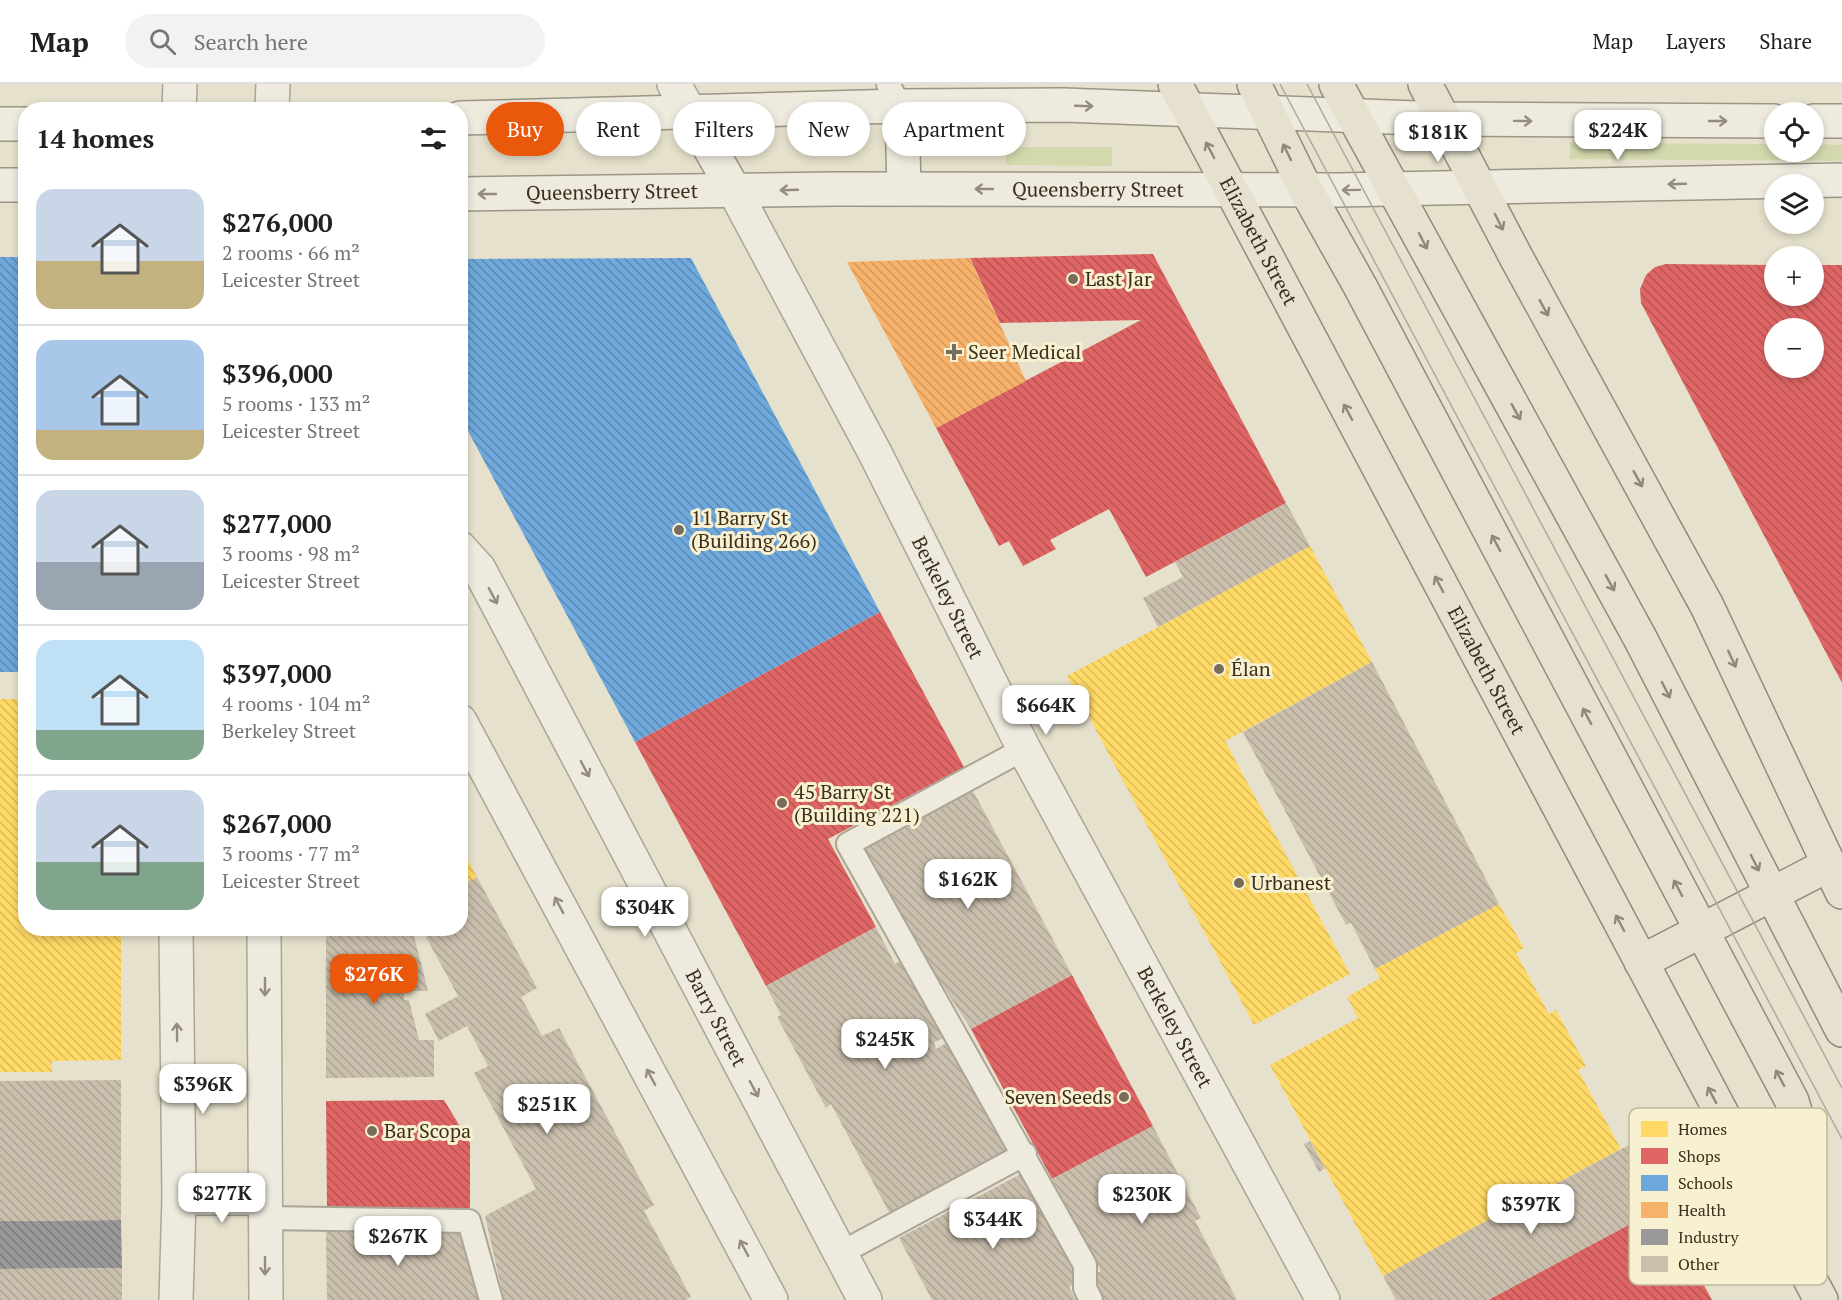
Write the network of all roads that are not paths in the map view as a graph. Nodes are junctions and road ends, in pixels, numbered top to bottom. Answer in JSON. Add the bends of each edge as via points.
{"nodes":[{"id":1,"x":180,"y":84,"type":"edge"},
{"id":2,"x":273,"y":84,"type":"edge"},
{"id":3,"x":674,"y":84,"type":"edge"},
{"id":4,"x":1254,"y":84,"type":"edge"},
{"id":5,"x":1336,"y":84,"type":"edge"},
{"id":6,"x":1425,"y":84,"type":"edge"},
{"id":7,"x":894,"y":95,"type":"edge"},
{"id":8,"x":1183,"y":97,"type":"edge"},
{"id":9,"x":179,"y":102,"type":"edge"},
{"id":10,"x":272,"y":102,"type":"edge"},
{"id":11,"x":684,"y":102,"type":"edge"},
{"id":12,"x":775,"y":106,"type":"edge"},
{"id":13,"x":673,"y":113,"type":"edge"},
{"id":14,"x":1268,"y":113,"type":"junction"},
{"id":15,"x":1353,"y":117,"type":"junction"},
{"id":16,"x":468,"y":118,"type":"edge"},
{"id":17,"x":1443,"y":119,"type":"junction"},
{"id":18,"x":1764,"y":121,"type":"edge"},
{"id":19,"x":1824,"y":121,"type":"edge"},
{"id":20,"x":1842,"y":121,"type":"edge"},
{"id":21,"x":0,"y":124,"type":"edge"},
{"id":22,"x":18,"y":124,"type":"edge"},
{"id":23,"x":714,"y":156,"type":"edge"},
{"id":24,"x":1842,"y":180,"type":"edge"},
{"id":25,"x":0,"y":185,"type":"edge"},
{"id":26,"x":18,"y":185,"type":"edge"},
{"id":27,"x":1482,"y":188,"type":"junction"},
{"id":28,"x":904,"y":189,"type":"junction"},
{"id":29,"x":1231,"y":189,"type":"junction"},
{"id":30,"x":1396,"y":189,"type":"junction"},
{"id":31,"x":1306,"y":190,"type":"junction"},
{"id":32,"x":735,"y":192,"type":"junction"},
{"id":33,"x":468,"y":194,"type":"edge"},
{"id":34,"x":468,"y":556,"type":"edge"},
{"id":35,"x":468,"y":736,"type":"edge"},
{"id":36,"x":1024,"y":749,"type":"junction"},
{"id":37,"x":1835,"y":878,"type":"edge"},
{"id":38,"x":1771,"y":895,"type":"junction"},
{"id":39,"x":1700,"y":931,"type":"junction"},
{"id":40,"x":176,"y":936,"type":"edge"},
{"id":41,"x":264,"y":936,"type":"edge"},
{"id":42,"x":1641,"y":963,"type":"junction"},
{"id":43,"x":1842,"y":1030,"type":"edge"},
{"id":44,"x":1719,"y":1108,"type":"edge"},
{"id":45,"x":1793,"y":1108,"type":"edge"},
{"id":46,"x":1025,"y":1154,"type":"junction"},
{"id":47,"x":179,"y":1198,"type":"junction"},
{"id":48,"x":265,"y":1208,"type":"junction"},
{"id":49,"x":841,"y":1253,"type":"junction"},
{"id":50,"x":1814,"y":1285,"type":"edge"},
{"id":51,"x":176,"y":1300,"type":"edge"},
{"id":52,"x":266,"y":1300,"type":"edge"},
{"id":53,"x":491,"y":1300,"type":"edge"},
{"id":54,"x":771,"y":1300,"type":"edge"},
{"id":55,"x":865,"y":1300,"type":"edge"},
{"id":56,"x":1091,"y":1300,"type":"edge"},
{"id":57,"x":1323,"y":1300,"type":"edge"},
{"id":58,"x":1821,"y":1300,"type":"edge"}],
"edges":[{"from":1,"to":9,"type":"street"},
{"from":2,"to":10,"type":"street"},
{"from":3,"to":11,"type":"street","name":"Berkeley Street"},
{"from":4,"to":14,"type":"main road","name":"Elizabeth Street"},
{"from":5,"to":15,"type":"main road"},
{"from":6,"to":17,"type":"main road"},
{"from":7,"to":8,"type":"street","one_way":true,"via":[[1064,105]]},
{"from":7,"to":12,"type":"street"},
{"from":7,"to":28,"type":"street","via":[[903,111]]},
{"from":8,"to":14,"type":"street"},
{"from":29,"to":8,"type":"main road","name":"Elizabeth Street","one_way":true},
{"from":13,"to":16,"type":"street"},
{"from":14,"to":15,"type":"street"},
{"from":31,"to":14,"type":"main road","name":"Elizabeth Street","one_way":true},
{"from":15,"to":17,"type":"street"},
{"from":15,"to":30,"type":"main road"},
{"from":17,"to":18,"type":"street","one_way":true},
{"from":17,"to":27,"type":"main road"},
{"from":19,"to":20,"type":"street"},
{"from":21,"to":22,"type":"street"},
{"from":23,"to":32,"type":"street","name":"Berkeley Street"},
{"from":24,"to":27,"type":"street","name":"Queensberry Street","one_way":true},
{"from":25,"to":26,"type":"street"},
{"from":27,"to":30,"type":"street","name":"Queensberry Street"},
{"from":27,"to":37,"type":"main road","one_way":true,"via":[[1707,606]]},
{"from":29,"to":28,"type":"street","name":"Queensberry Street","one_way":true},
{"from":28,"to":32,"type":"street","name":"Queensberry Street","one_way":true},
{"from":29,"to":31,"type":"street","name":"Queensberry Street"},
{"from":42,"to":29,"type":"main road","name":"Elizabeth Street","one_way":true},
{"from":30,"to":31,"type":"street","name":"Queensberry Street","one_way":true},
{"from":30,"to":38,"type":"main road","one_way":true,"via":[[1640,638]]},
{"from":39,"to":31,"type":"main road","name":"Elizabeth Street","one_way":true},
{"from":32,"to":33,"type":"street","name":"Queensberry Street","one_way":true},
{"from":32,"to":36,"type":"street","name":"Berkeley Street","via":[[875,453]]},
{"from":34,"to":49,"type":"street","name":"Barry Street","one_way":true,"via":[[485,579]]},
{"from":54,"to":35,"type":"street","one_way":true},
{"from":36,"to":46,"type":"lane","via":[[848,844]]},
{"from":36,"to":57,"type":"street","name":"Berkeley Street"},
{"from":37,"to":38,"type":"main road"},
{"from":38,"to":39,"type":"main road"},
{"from":38,"to":43,"type":"main road"},
{"from":39,"to":42,"type":"main road"},
{"from":45,"to":39,"type":"main road","name":"Elizabeth Street","one_way":true},
{"from":47,"to":40,"type":"street","one_way":true},
{"from":41,"to":48,"type":"street","one_way":true},
{"from":44,"to":42,"type":"main road","name":"Elizabeth Street","one_way":true},
{"from":46,"to":49,"type":"lane"},
{"from":46,"to":56,"type":"lane","via":[[1085,1265],[1085,1288]]},
{"from":47,"to":48,"type":"street"},
{"from":47,"to":51,"type":"street"},
{"from":48,"to":52,"type":"street","one_way":true},
{"from":48,"to":53,"type":"lane","via":[[469,1221]]},
{"from":49,"to":55,"type":"street","name":"Barry Street"},
{"from":50,"to":58,"type":"main road","name":"Elizabeth Street"}]}
